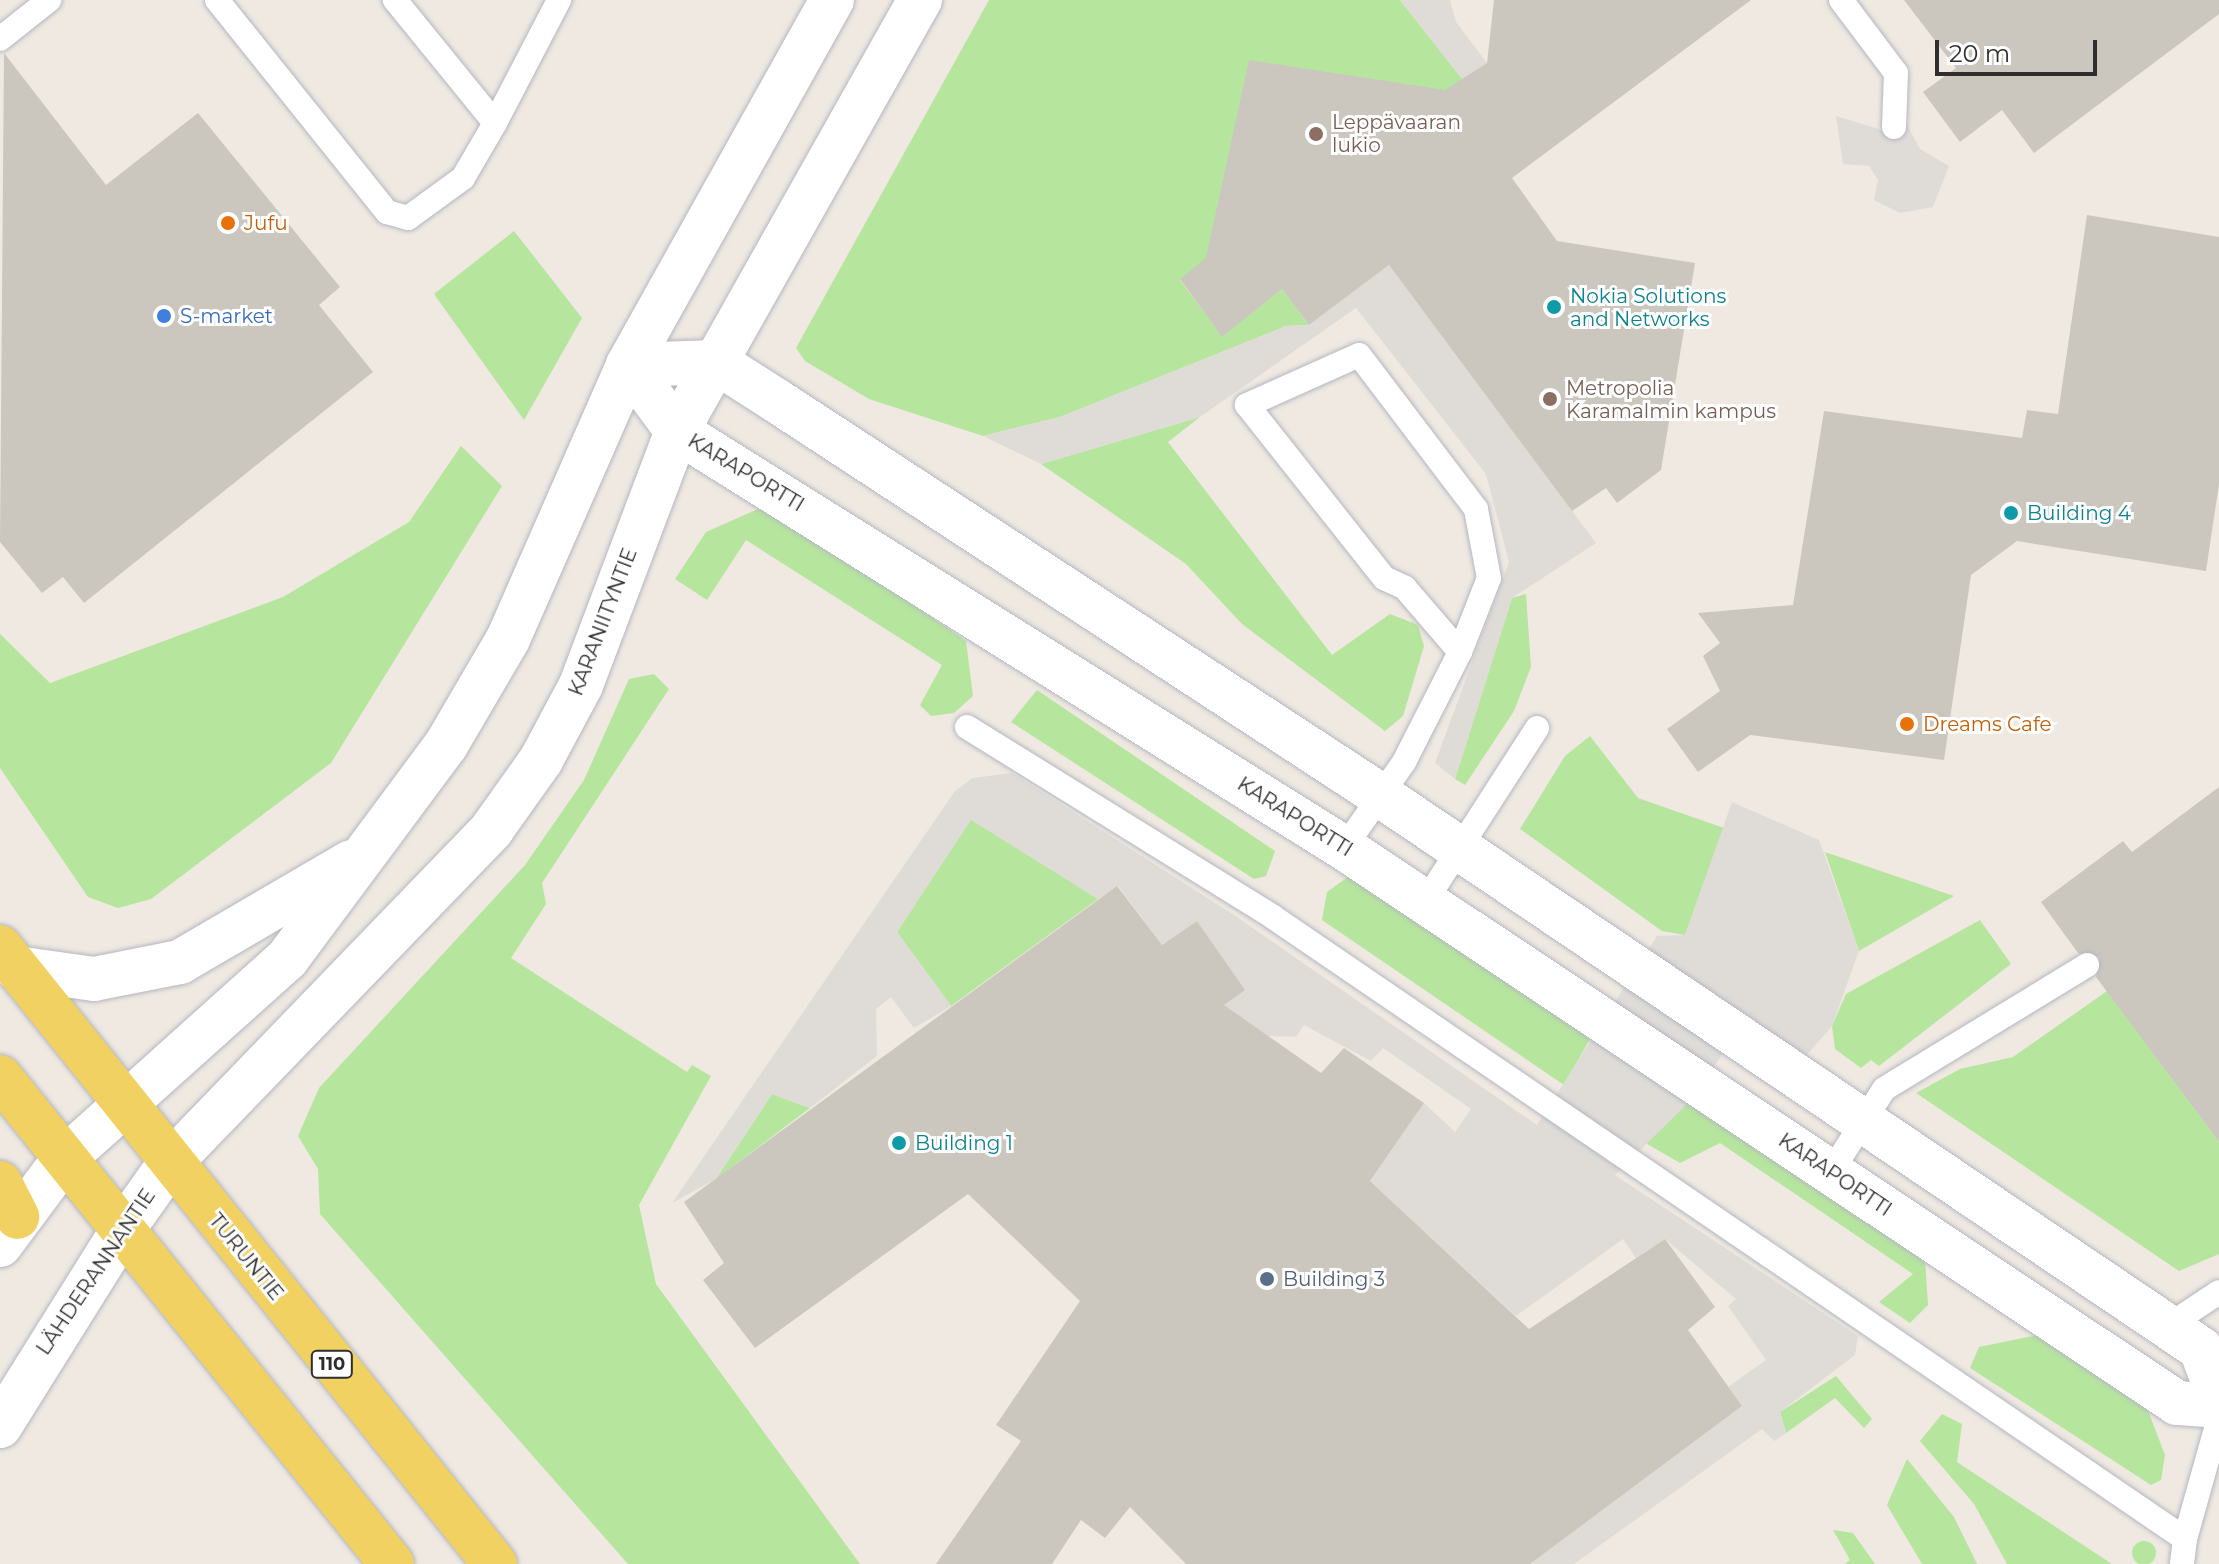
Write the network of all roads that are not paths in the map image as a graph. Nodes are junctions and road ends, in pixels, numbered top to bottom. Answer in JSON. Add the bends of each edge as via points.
{"nodes":[{"id":1,"x":49,"y":0,"type":"edge"},
{"id":2,"x":217,"y":0,"type":"edge"},
{"id":3,"x":395,"y":0,"type":"edge"},
{"id":4,"x":559,"y":0,"type":"edge"},
{"id":5,"x":832,"y":0,"type":"edge"},
{"id":6,"x":920,"y":0,"type":"edge"},
{"id":7,"x":1841,"y":0,"type":"edge"},
{"id":8,"x":0,"y":39,"type":"edge"},
{"id":9,"x":495,"y":123,"type":"junction"},
{"id":10,"x":1894,"y":127,"type":"dead end"},
{"id":11,"x":716,"y":362,"type":"junction"},
{"id":12,"x":628,"y":365,"type":"junction"},
{"id":13,"x":677,"y":431,"type":"junction"},
{"id":14,"x":1460,"y":652,"type":"junction"},
{"id":15,"x":967,"y":727,"type":"dead end"},
{"id":16,"x":1537,"y":728,"type":"dead end"},
{"id":17,"x":1380,"y":795,"type":"junction"},
{"id":18,"x":1344,"y":848,"type":"junction"},
{"id":19,"x":1459,"y":849,"type":"junction"},
{"id":20,"x":357,"y":859,"type":"junction"},
{"id":21,"x":1425,"y":902,"type":"junction"},
{"id":22,"x":8,"y":957,"type":"edge"},
{"id":23,"x":2087,"y":965,"type":"dead end"},
{"id":24,"x":0,"y":1077,"type":"edge"},
{"id":25,"x":121,"y":1104,"type":"junction"},
{"id":26,"x":1862,"y":1118,"type":"junction"},
{"id":27,"x":64,"y":1159,"type":"junction"},
{"id":28,"x":170,"y":1163,"type":"junction"},
{"id":29,"x":1831,"y":1172,"type":"junction"},
{"id":30,"x":6,"y":1215,"type":"edge"},
{"id":31,"x":121,"y":1232,"type":"junction"},
{"id":32,"x":2219,"y":1292,"type":"edge"},
{"id":33,"x":2168,"y":1326,"type":"junction"},
{"id":34,"x":2219,"y":1397,"type":"edge"},
{"id":35,"x":2219,"y":1406,"type":"edge"},
{"id":36,"x":2219,"y":1418,"type":"edge"},
{"id":37,"x":0,"y":1426,"type":"edge"},
{"id":38,"x":2185,"y":1539,"type":"junction"},
{"id":39,"x":392,"y":1564,"type":"edge"},
{"id":40,"x":495,"y":1564,"type":"edge"},
{"id":41,"x":2182,"y":1564,"type":"edge"}],
"edges":[{"from":1,"to":8,"type":"lane"},
{"from":2,"to":9,"type":"lane","via":[[387,212],[408,218],[463,178]]},
{"from":3,"to":9,"type":"lane"},
{"from":4,"to":9,"type":"lane"},
{"from":5,"to":12,"type":"street"},
{"from":6,"to":11,"type":"street","name":"KARANIITYNTIE"},
{"from":7,"to":10,"type":"lane","via":[[1896,73]]},
{"from":11,"to":12,"type":"street"},
{"from":11,"to":13,"type":"street","name":"KARANIITYNTIE"},
{"from":11,"to":17,"type":"street"},
{"from":12,"to":13,"type":"street","name":"KARAPORTTI"},
{"from":12,"to":20,"type":"street","via":[[508,639],[446,745]]},
{"from":13,"to":18,"type":"street","name":"KARAPORTTI"},
{"from":13,"to":28,"type":"street","name":"KARANIITYNTIE","via":[[581,685],[541,760],[492,829],[418,912]]},
{"from":14,"to":14,"type":"lane","via":[[1489,578],[1476,509],[1359,355],[1247,405],[1384,578],[1405,588]]},
{"from":14,"to":17,"type":"lane","via":[[1432,715]]},
{"from":15,"to":38,"type":"lane","via":[[1273,917]]},
{"from":16,"to":19,"type":"lane"},
{"from":17,"to":18,"type":"lane"},
{"from":17,"to":19,"type":"street"},
{"from":18,"to":21,"type":"street","name":"KARAPORTTI"},
{"from":19,"to":21,"type":"lane"},
{"from":19,"to":26,"type":"street"},
{"from":20,"to":22,"type":"street","via":[[180,962],[94,979]]},
{"from":20,"to":25,"type":"street","via":[[287,959]]},
{"from":21,"to":29,"type":"street","name":"KARAPORTTI"},
{"from":22,"to":25,"type":"main road","name":"TURUNTIE","number":"110"},
{"from":23,"to":26,"type":"lane","via":[[1884,1089]]},
{"from":24,"to":27,"type":"main road"},
{"from":25,"to":27,"type":"street"},
{"from":25,"to":28,"type":"main road","name":"TURUNTIE","number":"110"},
{"from":26,"to":29,"type":"lane"},
{"from":26,"to":33,"type":"street"},
{"from":27,"to":30,"type":"street"},
{"from":27,"to":31,"type":"main road"},
{"from":28,"to":31,"type":"street","name":"LÄHDERANNANTIE"},
{"from":28,"to":40,"type":"main road","name":"TURUNTIE","number":"110"},
{"from":29,"to":35,"type":"street","name":"KARAPORTTI","via":[[2177,1403]]},
{"from":31,"to":37,"type":"street","name":"LÄHDERANNANTIE"},
{"from":31,"to":39,"type":"main road"},
{"from":32,"to":33,"type":"lane"},
{"from":33,"to":34,"type":"street","via":[[2201,1349]]},
{"from":36,"to":38,"type":"lane"},
{"from":38,"to":41,"type":"lane"}]}
